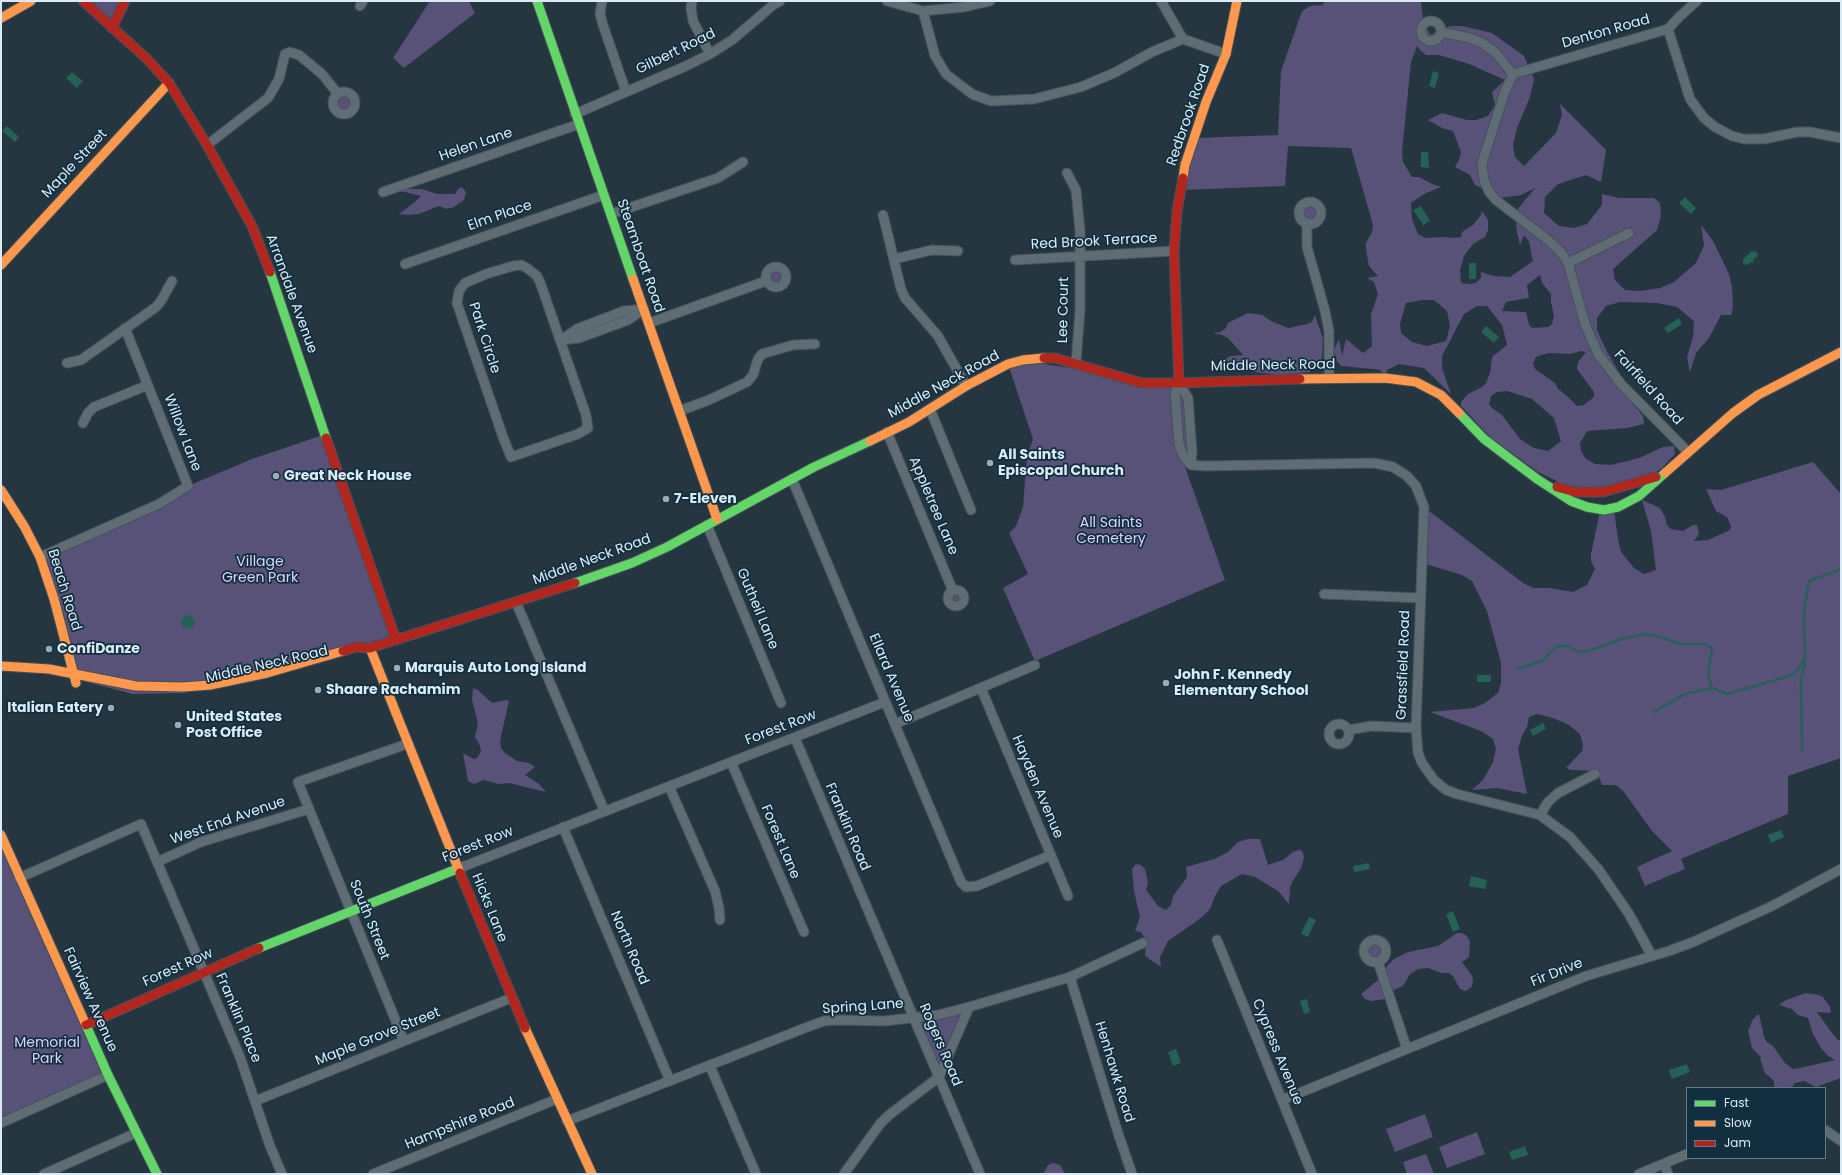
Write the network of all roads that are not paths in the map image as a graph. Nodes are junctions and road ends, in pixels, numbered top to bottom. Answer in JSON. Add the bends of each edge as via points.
{"nodes":[{"id":1,"x":31,"y":1,"type":"edge"},
{"id":2,"x":83,"y":1,"type":"edge"},
{"id":3,"x":125,"y":1,"type":"edge"},
{"id":4,"x":537,"y":1,"type":"edge"},
{"id":5,"x":602,"y":1,"type":"edge"},
{"id":6,"x":692,"y":1,"type":"edge"},
{"id":7,"x":780,"y":1,"type":"edge"},
{"id":8,"x":887,"y":1,"type":"edge"},
{"id":9,"x":990,"y":1,"type":"edge"},
{"id":10,"x":1161,"y":1,"type":"edge"},
{"id":11,"x":1237,"y":1,"type":"edge"},
{"id":12,"x":1697,"y":1,"type":"edge"},
{"id":13,"x":923,"y":11,"type":"junction"},
{"id":14,"x":1,"y":18,"type":"edge"},
{"id":15,"x":112,"y":28,"type":"junction"},
{"id":16,"x":1668,"y":29,"type":"junction"},
{"id":17,"x":1441,"y":32,"type":"dead end"},
{"id":18,"x":1183,"y":39,"type":"junction"},
{"id":19,"x":710,"y":54,"type":"junction"},
{"id":20,"x":1226,"y":54,"type":"junction"},
{"id":21,"x":1513,"y":74,"type":"junction"},
{"id":22,"x":169,"y":83,"type":"junction"},
{"id":23,"x":626,"y":92,"type":"junction"},
{"id":24,"x":338,"y":94,"type":"dead end"},
{"id":25,"x":575,"y":114,"type":"junction"},
{"id":26,"x":579,"y":124,"type":"junction"},
{"id":27,"x":1841,"y":138,"type":"edge"},
{"id":28,"x":207,"y":145,"type":"junction"},
{"id":29,"x":742,"y":162,"type":"dead end"},
{"id":30,"x":1067,"y":173,"type":"dead end"},
{"id":31,"x":383,"y":192,"type":"dead end"},
{"id":32,"x":604,"y":195,"type":"junction"},
{"id":33,"x":611,"y":214,"type":"junction"},
{"id":34,"x":883,"y":215,"type":"dead end"},
{"id":35,"x":1307,"y":223,"type":"dead end"},
{"id":36,"x":1629,"y":233,"type":"dead end"},
{"id":37,"x":958,"y":251,"type":"dead end"},
{"id":38,"x":1174,"y":251,"type":"junction"},
{"id":39,"x":1079,"y":256,"type":"junction"},
{"id":40,"x":894,"y":259,"type":"junction"},
{"id":41,"x":1015,"y":260,"type":"dead end"},
{"id":42,"x":1568,"y":263,"type":"junction"},
{"id":43,"x":405,"y":264,"type":"dead end"},
{"id":44,"x":1,"y":265,"type":"edge"},
{"id":45,"x":172,"y":281,"type":"dead end"},
{"id":46,"x":766,"y":281,"type":"dead end"},
{"id":47,"x":644,"y":309,"type":"junction"},
{"id":48,"x":649,"y":323,"type":"junction"},
{"id":49,"x":125,"y":328,"type":"junction"},
{"id":50,"x":561,"y":340,"type":"junction"},
{"id":51,"x":815,"y":344,"type":"dead end"},
{"id":52,"x":1841,"y":352,"type":"edge"},
{"id":53,"x":66,"y":363,"type":"dead end"},
{"id":54,"x":1076,"y":363,"type":"junction"},
{"id":55,"x":1329,"y":378,"type":"junction"},
{"id":56,"x":1179,"y":383,"type":"junction"},
{"id":57,"x":148,"y":385,"type":"junction"},
{"id":58,"x":966,"y":386,"type":"junction"},
{"id":59,"x":930,"y":409,"type":"junction"},
{"id":60,"x":679,"y":411,"type":"junction"},
{"id":61,"x":83,"y":423,"type":"dead end"},
{"id":62,"x":887,"y":432,"type":"junction"},
{"id":63,"x":1688,"y":452,"type":"junction"},
{"id":64,"x":1191,"y":465,"type":"junction"},
{"id":65,"x":1660,"y":476,"type":"junction"},
{"id":66,"x":792,"y":479,"type":"junction"},
{"id":67,"x":1537,"y":479,"type":"junction"},
{"id":68,"x":1,"y":490,"type":"edge"},
{"id":69,"x":971,"y":510,"type":"dead end"},
{"id":70,"x":717,"y":519,"type":"junction"},
{"id":71,"x":707,"y":525,"type":"junction"},
{"id":72,"x":40,"y":557,"type":"junction"},
{"id":73,"x":953,"y":591,"type":"dead end"},
{"id":74,"x":1324,"y":594,"type":"dead end"},
{"id":75,"x":1421,"y":598,"type":"junction"},
{"id":76,"x":516,"y":602,"type":"junction"},
{"id":77,"x":396,"y":640,"type":"junction"},
{"id":78,"x":370,"y":648,"type":"junction"},
{"id":79,"x":360,"y":656,"type":"dead end"},
{"id":80,"x":1035,"y":665,"type":"dead end"},
{"id":81,"x":1,"y":666,"type":"edge"},
{"id":82,"x":324,"y":666,"type":"dead end"},
{"id":83,"x":73,"y":674,"type":"junction"},
{"id":84,"x":1,"y":675,"type":"edge"},
{"id":85,"x":43,"y":678,"type":"dead end"},
{"id":86,"x":58,"y":680,"type":"dead end"},
{"id":87,"x":76,"y":683,"type":"junction"},
{"id":88,"x":981,"y":688,"type":"junction"},
{"id":89,"x":113,"y":691,"type":"dead end"},
{"id":90,"x":126,"y":694,"type":"dead end"},
{"id":91,"x":151,"y":696,"type":"dead end"},
{"id":92,"x":174,"y":697,"type":"dead end"},
{"id":93,"x":886,"y":702,"type":"junction"},
{"id":94,"x":781,"y":703,"type":"dead end"},
{"id":95,"x":895,"y":724,"type":"junction"},
{"id":96,"x":1416,"y":728,"type":"junction"},
{"id":97,"x":1349,"y":730,"type":"dead end"},
{"id":98,"x":795,"y":738,"type":"junction"},
{"id":99,"x":407,"y":744,"type":"junction"},
{"id":100,"x":731,"y":762,"type":"junction"},
{"id":101,"x":1595,"y":774,"type":"dead end"},
{"id":102,"x":669,"y":786,"type":"junction"},
{"id":103,"x":309,"y":809,"type":"junction"},
{"id":104,"x":604,"y":810,"type":"junction"},
{"id":105,"x":1540,"y":815,"type":"junction"},
{"id":106,"x":563,"y":827,"type":"junction"},
{"id":107,"x":1,"y":836,"type":"edge"},
{"id":108,"x":1051,"y":855,"type":"junction"},
{"id":109,"x":157,"y":862,"type":"junction"},
{"id":110,"x":458,"y":868,"type":"junction"},
{"id":111,"x":1841,"y":869,"type":"edge"},
{"id":112,"x":19,"y":878,"type":"junction"},
{"id":113,"x":1068,"y":896,"type":"dead end"},
{"id":114,"x":350,"y":911,"type":"junction"},
{"id":115,"x":720,"y":920,"type":"dead end"},
{"id":116,"x":875,"y":928,"type":"joint"},
{"id":117,"x":804,"y":932,"type":"dead end"},
{"id":118,"x":1217,"y":940,"type":"dead end"},
{"id":119,"x":1142,"y":943,"type":"dead end"},
{"id":120,"x":1652,"y":956,"type":"junction"},
{"id":121,"x":1378,"y":962,"type":"dead end"},
{"id":122,"x":204,"y":972,"type":"junction"},
{"id":123,"x":1070,"y":977,"type":"junction"},
{"id":124,"x":511,"y":998,"type":"junction"},
{"id":125,"x":969,"y":1007,"type":"junction"},
{"id":126,"x":913,"y":1017,"type":"junction"},
{"id":127,"x":86,"y":1025,"type":"junction"},
{"id":128,"x":404,"y":1041,"type":"junction"},
{"id":129,"x":1406,"y":1049,"type":"junction"},
{"id":130,"x":710,"y":1066,"type":"junction"},
{"id":131,"x":108,"y":1074,"type":"junction"},
{"id":132,"x":939,"y":1077,"type":"junction"},
{"id":133,"x":670,"y":1081,"type":"junction"},
{"id":134,"x":557,"y":1099,"type":"junction"},
{"id":135,"x":255,"y":1100,"type":"junction"},
{"id":136,"x":1282,"y":1100,"type":"junction"},
{"id":137,"x":568,"y":1121,"type":"junction"},
{"id":138,"x":1,"y":1123,"type":"edge"},
{"id":139,"x":1826,"y":1131,"type":"edge"},
{"id":140,"x":136,"y":1133,"type":"junction"},
{"id":141,"x":1841,"y":1141,"type":"edge"},
{"id":142,"x":1686,"y":1154,"type":"edge"},
{"id":143,"x":1664,"y":1164,"type":"junction"},
{"id":144,"x":44,"y":1174,"type":"edge"},
{"id":145,"x":157,"y":1174,"type":"edge"},
{"id":146,"x":282,"y":1174,"type":"edge"},
{"id":147,"x":373,"y":1174,"type":"edge"},
{"id":148,"x":592,"y":1174,"type":"edge"},
{"id":149,"x":756,"y":1174,"type":"edge"},
{"id":150,"x":844,"y":1174,"type":"edge"},
{"id":151,"x":980,"y":1174,"type":"edge"},
{"id":152,"x":1132,"y":1174,"type":"edge"},
{"id":153,"x":1312,"y":1174,"type":"edge"},
{"id":154,"x":1639,"y":1174,"type":"edge"},
{"id":155,"x":1668,"y":1174,"type":"edge"}],
"edges":[{"from":1,"to":14,"type":"main road"},
{"from":2,"to":15,"type":"main road","name":"Arrandale Avenue"},
{"from":3,"to":15,"type":"main road"},
{"from":4,"to":25,"type":"main road","name":"Steamboat Road"},
{"from":5,"to":23,"type":"street","via":[[600,14]]},
{"from":6,"to":19,"type":"street","via":[[693,21]]},
{"from":7,"to":19,"type":"street","name":"Gilbert Road","via":[[732,40]]},
{"from":8,"to":13,"type":"street"},
{"from":9,"to":13,"type":"street","via":[[964,8]]},
{"from":10,"to":18,"type":"street"},
{"from":11,"to":20,"type":"main road","name":"Redbrook Road"},
{"from":12,"to":16,"type":"street","name":"Denton Road"},
{"from":13,"to":18,"type":"street","via":[[935,56],[946,74],[972,94],[992,101],[1034,99],[1081,87]]},
{"from":15,"to":22,"type":"main road","name":"Arrandale Avenue","via":[[146,58]]},
{"from":16,"to":21,"type":"street","name":"Denton Road"},
{"from":16,"to":27,"type":"street","via":[[1690,99],[1704,118],[1715,127],[1732,136],[1753,140],[1797,132]]},
{"from":17,"to":21,"type":"street","via":[[1482,43],[1496,53]]},
{"from":18,"to":20,"type":"street"},
{"from":19,"to":23,"type":"street","name":"Gilbert Road"},
{"from":20,"to":38,"type":"main road","name":"Redbrook Road","via":[[1185,165],[1175,225]]},
{"from":21,"to":42,"type":"street","name":"Fairfield Road","via":[[1484,157],[1484,180],[1496,200],[1548,240]]},
{"from":22,"to":28,"type":"main road","name":"Arrandale Avenue"},
{"from":22,"to":44,"type":"main road","name":"Maple Street"},
{"from":23,"to":25,"type":"street","name":"Gilbert Road"},
{"from":24,"to":28,"type":"street","via":[[322,74],[290,52],[285,54],[279,79],[268,98]]},
{"from":25,"to":26,"type":"main road","name":"Steamboat Road"},
{"from":26,"to":31,"type":"street","name":"Helen Lane"},
{"from":26,"to":32,"type":"main road","name":"Steamboat Road"},
{"from":28,"to":77,"type":"main road","name":"Arrandale Avenue","via":[[260,244]]},
{"from":29,"to":33,"type":"street","via":[[718,178]]},
{"from":30,"to":39,"type":"street","name":"Lee Court","via":[[1076,190],[1080,231]]},
{"from":32,"to":33,"type":"main road","name":"Steamboat Road"},
{"from":32,"to":43,"type":"street","name":"Elm Place"},
{"from":33,"to":47,"type":"main road","name":"Steamboat Road"},
{"from":34,"to":40,"type":"street"},
{"from":35,"to":55,"type":"street","via":[[1307,251],[1329,331]]},
{"from":36,"to":42,"type":"street"},
{"from":37,"to":40,"type":"street","via":[[932,250]]},
{"from":38,"to":39,"type":"street","name":"Red Brook Terrace"},
{"from":38,"to":56,"type":"main road","name":"Redbrook Road"},
{"from":39,"to":41,"type":"street","name":"Red Brook Terrace"},
{"from":39,"to":54,"type":"street","name":"Lee Court","via":[[1080,310]]},
{"from":40,"to":58,"type":"street","via":[[904,298],[938,336]]},
{"from":42,"to":63,"type":"street","name":"Fairfield Road","via":[[1585,324],[1598,354],[1622,385]]},
{"from":45,"to":49,"type":"street","via":[[156,307]]},
{"from":46,"to":48,"type":"street"},
{"from":47,"to":48,"type":"main road","name":"Steamboat Road"},
{"from":47,"to":50,"type":"street","via":[[621,323],[579,338]]},
{"from":48,"to":60,"type":"main road","name":"Steamboat Road"},
{"from":49,"to":53,"type":"street","via":[[81,360]]},
{"from":49,"to":57,"type":"street","name":"Willow Lane"},
{"from":50,"to":50,"type":"street","name":"Park Circle","via":[[537,276],[521,265],[486,274],[465,283],[459,291],[459,313],[511,457],[578,434],[588,428]]},
{"from":51,"to":60,"type":"street","via":[[793,345],[762,354],[747,382]]},
{"from":52,"to":63,"type":"main road","name":"Middle Neck Road","via":[[1758,395]]},
{"from":54,"to":56,"type":"main road","name":"Middle Neck Road","via":[[1142,383]]},
{"from":54,"to":58,"type":"main road","name":"Middle Neck Road","via":[[1055,358],[1023,360],[1008,364]]},
{"from":55,"to":56,"type":"main road","name":"Middle Neck Road"},
{"from":55,"to":67,"type":"main road","name":"Middle Neck Road","via":[[1402,379],[1431,388],[1484,439]]},
{"from":56,"to":64,"type":"street","via":[[1188,398]]},
{"from":56,"to":64,"type":"street","via":[[1175,393],[1179,444],[1183,456]]},
{"from":57,"to":61,"type":"street","via":[[94,407]]},
{"from":57,"to":72,"type":"street","name":"Willow Lane","via":[[188,486],[159,504]]},
{"from":58,"to":59,"type":"main road","name":"Middle Neck Road"},
{"from":59,"to":62,"type":"main road","name":"Middle Neck Road"},
{"from":59,"to":69,"type":"street"},
{"from":60,"to":70,"type":"main road","name":"Steamboat Road"},
{"from":62,"to":66,"type":"main road","name":"Middle Neck Road"},
{"from":62,"to":73,"type":"street","name":"Appletree Lane"},
{"from":63,"to":65,"type":"main road","name":"Middle Neck Road"},
{"from":64,"to":75,"type":"street","name":"Grassfield Road","via":[[1374,463],[1393,467],[1408,476],[1416,486],[1424,507]]},
{"from":65,"to":67,"type":"main road","name":"Middle Neck Road","via":[[1603,492],[1575,492],[1560,489]]},
{"from":65,"to":67,"type":"main road","name":"Middle Neck Road","via":[[1639,496],[1618,507],[1604,510],[1571,501]]},
{"from":66,"to":70,"type":"main road","name":"Middle Neck Road"},
{"from":66,"to":93,"type":"street","name":"Ellard Avenue"},
{"from":68,"to":72,"type":"main road","name":"Beach Road"},
{"from":70,"to":71,"type":"main road","name":"Middle Neck Road"},
{"from":71,"to":76,"type":"main road","name":"Middle Neck Road","via":[[632,563]]},
{"from":71,"to":94,"type":"street","name":"Gutheil Lane"},
{"from":72,"to":83,"type":"main road","name":"Beach Road","via":[[54,599]]},
{"from":74,"to":75,"type":"street"},
{"from":75,"to":96,"type":"street","name":"Grassfield Road"},
{"from":76,"to":77,"type":"main road","name":"Middle Neck Road"},
{"from":76,"to":104,"type":"street"},
{"from":77,"to":78,"type":"main road","name":"Middle Neck Road"},
{"from":78,"to":79,"type":"main road","name":"Middle Neck Road"},
{"from":78,"to":83,"type":"main road","name":"Middle Neck Road","via":[[356,647],[267,673],[210,685],[131,686]]},
{"from":78,"to":99,"type":"main road","name":"Hicks Lane"},
{"from":80,"to":88,"type":"street"},
{"from":81,"to":83,"type":"main road","name":"Middle Neck Road"},
{"from":82,"to":92,"type":"main road","name":"Middle Neck Road","via":[[238,689]]},
{"from":83,"to":87,"type":"main road","name":"Beach Road"},
{"from":84,"to":85,"type":"main road"},
{"from":86,"to":87,"type":"main road"},
{"from":87,"to":89,"type":"main road"},
{"from":88,"to":95,"type":"street"},
{"from":88,"to":108,"type":"street","name":"Hayden Avenue"},
{"from":90,"to":91,"type":"main road"},
{"from":93,"to":95,"type":"street","name":"Ellard Avenue"},
{"from":93,"to":98,"type":"street","name":"Forest Row"},
{"from":95,"to":108,"type":"street","name":"Ellard Avenue","via":[[961,882],[966,887],[977,886]]},
{"from":96,"to":97,"type":"street","via":[[1371,726]]},
{"from":96,"to":105,"type":"street","name":"Grassfield Road","via":[[1418,754],[1429,775],[1439,785],[1457,794]]},
{"from":98,"to":100,"type":"street","name":"Forest Row"},
{"from":98,"to":116,"type":"street","name":"Franklin Road"},
{"from":99,"to":103,"type":"street","name":"South Street","via":[[298,782]]},
{"from":99,"to":110,"type":"main road","name":"Hicks Lane"},
{"from":100,"to":102,"type":"street","name":"Forest Row"},
{"from":100,"to":117,"type":"street","name":"Forest Lane"},
{"from":101,"to":105,"type":"street","via":[[1558,793],[1548,802]]},
{"from":102,"to":104,"type":"street","name":"Forest Row"},
{"from":102,"to":115,"type":"street","via":[[715,891]]},
{"from":103,"to":109,"type":"street","name":"West End Avenue","via":[[201,842]]},
{"from":103,"to":114,"type":"street","name":"South Street"},
{"from":104,"to":106,"type":"street","name":"Forest Row"},
{"from":105,"to":120,"type":"street","name":"Grassfield Road","via":[[1570,837],[1599,870],[1629,914]]},
{"from":106,"to":110,"type":"street","name":"Forest Row"},
{"from":106,"to":133,"type":"street","name":"North Road"},
{"from":107,"to":112,"type":"main road","name":"Fairview Avenue"},
{"from":108,"to":113,"type":"street","name":"Hayden Avenue"},
{"from":109,"to":112,"type":"street","name":"Franklin Place","via":[[141,824]]},
{"from":109,"to":122,"type":"street","name":"Franklin Place"},
{"from":110,"to":114,"type":"main road","name":"Forest Row"},
{"from":110,"to":124,"type":"main road","name":"Hicks Lane"},
{"from":111,"to":120,"type":"street","name":"Fir Drive","via":[[1772,906],[1693,942]]},
{"from":112,"to":127,"type":"main road","name":"Fairview Avenue"},
{"from":114,"to":122,"type":"main road","name":"Forest Row"},
{"from":114,"to":128,"type":"street","name":"South Street"},
{"from":116,"to":126,"type":"street","name":"Rogers Road"},
{"from":118,"to":136,"type":"street","name":"Cypress Avenue"},
{"from":119,"to":123,"type":"street","name":"Spring Lane"},
{"from":120,"to":129,"type":"street","name":"Fir Drive","via":[[1586,976]]},
{"from":121,"to":129,"type":"street"},
{"from":122,"to":127,"type":"main road","name":"Forest Row"},
{"from":122,"to":135,"type":"street","name":"Franklin Place"},
{"from":123,"to":125,"type":"street","name":"Spring Lane"},
{"from":123,"to":152,"type":"street","name":"Henhawk Road"},
{"from":124,"to":128,"type":"street","name":"Maple Grove Street"},
{"from":124,"to":134,"type":"main road","name":"Hicks Lane"},
{"from":125,"to":126,"type":"street","name":"Spring Lane","via":[[938,1015]]},
{"from":125,"to":132,"type":"street"},
{"from":126,"to":130,"type":"street","name":"Spring Lane","via":[[884,1021],[824,1022]]},
{"from":126,"to":132,"type":"street","name":"Rogers Road"},
{"from":127,"to":131,"type":"main road","name":"Fairview Avenue"},
{"from":128,"to":135,"type":"street","name":"Maple Grove Street"},
{"from":129,"to":136,"type":"street","name":"Fir Drive"},
{"from":130,"to":133,"type":"street","name":"Spring Lane"},
{"from":130,"to":149,"type":"street"},
{"from":131,"to":138,"type":"street"},
{"from":131,"to":140,"type":"main road","name":"Fairview Avenue"},
{"from":132,"to":150,"type":"street","via":[[880,1124]]},
{"from":132,"to":151,"type":"street","name":"Rogers Road"},
{"from":133,"to":137,"type":"street","name":"Spring Lane"},
{"from":134,"to":137,"type":"main road","name":"Hicks Lane"},
{"from":134,"to":147,"type":"street","name":"Hampshire Road"},
{"from":135,"to":146,"type":"street","name":"Franklin Place"},
{"from":136,"to":153,"type":"street","name":"Cypress Avenue"},
{"from":137,"to":148,"type":"main road","name":"Hicks Lane"},
{"from":139,"to":141,"type":"street"},
{"from":140,"to":144,"type":"street"},
{"from":140,"to":145,"type":"main road","name":"Fairview Avenue"},
{"from":142,"to":143,"type":"street"},
{"from":143,"to":154,"type":"street"},
{"from":143,"to":155,"type":"street"}]}
